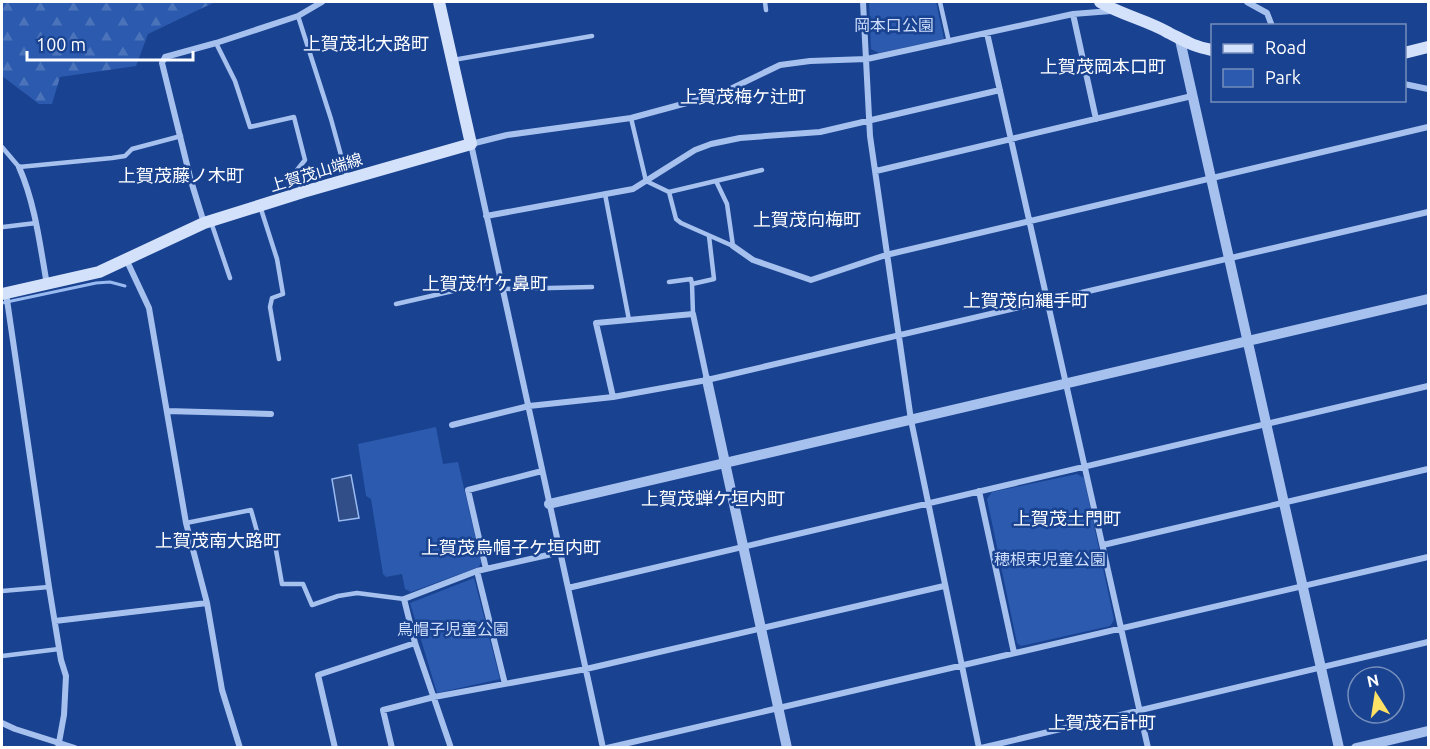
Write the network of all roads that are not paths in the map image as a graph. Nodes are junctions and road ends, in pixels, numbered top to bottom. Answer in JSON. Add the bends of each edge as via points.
{"nodes":[{"id":1,"x":322,"y":2,"type":"edge"},
{"id":2,"x":439,"y":2,"type":"edge"},
{"id":3,"x":765,"y":2,"type":"edge"},
{"id":4,"x":863,"y":2,"type":"edge"},
{"id":5,"x":940,"y":2,"type":"edge"},
{"id":6,"x":1100,"y":2,"type":"edge"},
{"id":7,"x":1247,"y":2,"type":"edge"},
{"id":8,"x":766,"y":10,"type":"dead end"},
{"id":9,"x":1114,"y":11,"type":"junction"},
{"id":10,"x":1073,"y":14,"type":"junction"},
{"id":11,"x":298,"y":16,"type":"junction"},
{"id":12,"x":1271,"y":24,"type":"edge"},
{"id":13,"x":987,"y":33,"type":"junction"},
{"id":14,"x":592,"y":36,"type":"dead end"},
{"id":15,"x":1179,"y":40,"type":"junction"},
{"id":16,"x":949,"y":42,"type":"junction"},
{"id":17,"x":216,"y":43,"type":"junction"},
{"id":18,"x":1428,"y":47,"type":"edge"},
{"id":19,"x":1211,"y":50,"type":"edge"},
{"id":20,"x":1406,"y":52,"type":"edge"},
{"id":21,"x":867,"y":59,"type":"junction"},
{"id":22,"x":452,"y":60,"type":"junction"},
{"id":23,"x":1406,"y":84,"type":"edge"},
{"id":24,"x":1428,"y":89,"type":"edge"},
{"id":25,"x":1000,"y":90,"type":"junction"},
{"id":26,"x":1192,"y":96,"type":"junction"},
{"id":27,"x":632,"y":118,"type":"junction"},
{"id":28,"x":1096,"y":119,"type":"junction"},
{"id":29,"x":869,"y":121,"type":"junction"},
{"id":30,"x":1428,"y":127,"type":"edge"},
{"id":31,"x":181,"y":136,"type":"junction"},
{"id":32,"x":1011,"y":139,"type":"junction"},
{"id":33,"x":471,"y":144,"type":"junction"},
{"id":34,"x":2,"y":147,"type":"edge"},
{"id":35,"x":19,"y":167,"type":"junction"},
{"id":36,"x":762,"y":170,"type":"dead end"},
{"id":37,"x":876,"y":171,"type":"junction"},
{"id":38,"x":1211,"y":178,"type":"junction"},
{"id":39,"x":348,"y":179,"type":"junction"},
{"id":40,"x":646,"y":181,"type":"junction"},
{"id":41,"x":716,"y":181,"type":"junction"},
{"id":42,"x":303,"y":192,"type":"junction"},
{"id":43,"x":669,"y":192,"type":"junction"},
{"id":44,"x":605,"y":194,"type":"junction"},
{"id":45,"x":260,"y":206,"type":"junction"},
{"id":46,"x":1428,"y":212,"type":"edge"},
{"id":47,"x":486,"y":216,"type":"junction"},
{"id":48,"x":1030,"y":222,"type":"junction"},
{"id":49,"x":208,"y":223,"type":"junction"},
{"id":50,"x":36,"y":224,"type":"junction"},
{"id":51,"x":3,"y":227,"type":"edge"},
{"id":52,"x":709,"y":236,"type":"junction"},
{"id":53,"x":733,"y":246,"type":"junction"},
{"id":54,"x":886,"y":255,"type":"junction"},
{"id":55,"x":1228,"y":258,"type":"junction"},
{"id":56,"x":126,"y":259,"type":"junction"},
{"id":57,"x":230,"y":278,"type":"dead end"},
{"id":58,"x":501,"y":280,"type":"junction"},
{"id":59,"x":669,"y":282,"type":"dead end"},
{"id":60,"x":692,"y":284,"type":"junction"},
{"id":61,"x":47,"y":285,"type":"junction"},
{"id":62,"x":592,"y":287,"type":"dead end"},
{"id":63,"x":503,"y":289,"type":"junction"},
{"id":64,"x":5,"y":294,"type":"edge"},
{"id":65,"x":1428,"y":299,"type":"edge"},
{"id":66,"x":1048,"y":301,"type":"junction"},
{"id":67,"x":396,"y":304,"type":"dead end"},
{"id":68,"x":693,"y":314,"type":"junction"},
{"id":69,"x":628,"y":320,"type":"junction"},
{"id":70,"x":898,"y":336,"type":"junction"},
{"id":71,"x":1247,"y":341,"type":"junction"},
{"id":72,"x":279,"y":360,"type":"dead end"},
{"id":73,"x":707,"y":380,"type":"junction"},
{"id":74,"x":1066,"y":383,"type":"junction"},
{"id":75,"x":1428,"y":386,"type":"edge"},
{"id":76,"x":613,"y":397,"type":"junction"},
{"id":77,"x":529,"y":406,"type":"junction"},
{"id":78,"x":167,"y":411,"type":"junction"},
{"id":79,"x":271,"y":414,"type":"dead end"},
{"id":80,"x":910,"y":420,"type":"junction"},
{"id":81,"x":1266,"y":424,"type":"junction"},
{"id":82,"x":452,"y":425,"type":"dead end"},
{"id":83,"x":726,"y":463,"type":"junction"},
{"id":84,"x":1085,"y":466,"type":"junction"},
{"id":85,"x":1428,"y":469,"type":"edge"},
{"id":86,"x":542,"y":471,"type":"junction"},
{"id":87,"x":980,"y":491,"type":"junction"},
{"id":88,"x":929,"y":503,"type":"junction"},
{"id":89,"x":1284,"y":503,"type":"junction"},
{"id":90,"x":549,"y":504,"type":"junction"},
{"id":91,"x":186,"y":523,"type":"junction"},
{"id":92,"x":1103,"y":545,"type":"junction"},
{"id":93,"x":744,"y":547,"type":"junction"},
{"id":94,"x":561,"y":552,"type":"junction"},
{"id":95,"x":1428,"y":557,"type":"edge"},
{"id":96,"x":486,"y":569,"type":"junction"},
{"id":97,"x":477,"y":572,"type":"junction"},
{"id":98,"x":944,"y":586,"type":"junction"},
{"id":99,"x":1303,"y":586,"type":"junction"},
{"id":100,"x":49,"y":587,"type":"junction"},
{"id":101,"x":568,"y":588,"type":"junction"},
{"id":102,"x":2,"y":591,"type":"edge"},
{"id":103,"x":404,"y":599,"type":"junction"},
{"id":104,"x":207,"y":603,"type":"junction"},
{"id":105,"x":55,"y":621,"type":"junction"},
{"id":106,"x":762,"y":628,"type":"junction"},
{"id":107,"x":1122,"y":628,"type":"junction"},
{"id":108,"x":1428,"y":642,"type":"edge"},
{"id":109,"x":415,"y":643,"type":"junction"},
{"id":110,"x":59,"y":649,"type":"junction"},
{"id":111,"x":1014,"y":653,"type":"junction"},
{"id":112,"x":2,"y":656,"type":"edge"},
{"id":113,"x":961,"y":666,"type":"junction"},
{"id":114,"x":1321,"y":668,"type":"junction"},
{"id":115,"x":586,"y":669,"type":"junction"},
{"id":116,"x":505,"y":684,"type":"junction"},
{"id":117,"x":434,"y":696,"type":"junction"},
{"id":118,"x":779,"y":708,"type":"junction"},
{"id":119,"x":1140,"y":710,"type":"junction"},
{"id":120,"x":2,"y":723,"type":"edge"},
{"id":121,"x":1428,"y":731,"type":"edge"},
{"id":122,"x":58,"y":746,"type":"edge"},
{"id":123,"x":75,"y":747,"type":"edge"},
{"id":124,"x":240,"y":747,"type":"edge"},
{"id":125,"x":334,"y":747,"type":"edge"},
{"id":126,"x":392,"y":747,"type":"edge"},
{"id":127,"x":451,"y":747,"type":"edge"},
{"id":128,"x":605,"y":747,"type":"edge"},
{"id":129,"x":788,"y":747,"type":"edge"},
{"id":130,"x":980,"y":747,"type":"edge"},
{"id":131,"x":1148,"y":747,"type":"edge"},
{"id":132,"x":1339,"y":747,"type":"edge"},
{"id":133,"x":1356,"y":747,"type":"edge"}],
"edges":[{"from":1,"to":11,"type":"street"},
{"from":2,"to":22,"type":"main road"},
{"from":3,"to":8,"type":"lane"},
{"from":4,"to":21,"type":"street"},
{"from":5,"to":16,"type":"lane"},
{"from":6,"to":9,"type":"main road"},
{"from":7,"to":12,"type":"street","via":[[1267,13]]},
{"from":9,"to":10,"type":"street"},
{"from":9,"to":15,"type":"main road"},
{"from":10,"to":13,"type":"street"},
{"from":10,"to":28,"type":"street"},
{"from":11,"to":17,"type":"street"},
{"from":11,"to":39,"type":"lane"},
{"from":13,"to":16,"type":"street"},
{"from":13,"to":25,"type":"street"},
{"from":14,"to":22,"type":"lane"},
{"from":15,"to":19,"type":"main road"},
{"from":15,"to":26,"type":"street"},
{"from":16,"to":21,"type":"street"},
{"from":17,"to":31,"type":"street","via":[[165,57],[162,63]]},
{"from":17,"to":42,"type":"lane","via":[[235,81],[250,127],[294,117],[305,160],[297,170]]},
{"from":18,"to":20,"type":"main road"},
{"from":21,"to":27,"type":"street","via":[[780,65],[720,94]]},
{"from":21,"to":29,"type":"street"},
{"from":22,"to":33,"type":"main road"},
{"from":23,"to":24,"type":"street"},
{"from":25,"to":29,"type":"street"},
{"from":25,"to":32,"type":"street"},
{"from":26,"to":28,"type":"street"},
{"from":26,"to":38,"type":"street"},
{"from":27,"to":33,"type":"street","via":[[507,135]]},
{"from":27,"to":40,"type":"lane"},
{"from":28,"to":32,"type":"street"},
{"from":29,"to":37,"type":"street"},
{"from":29,"to":40,"type":"street","via":[[820,132],[711,144],[694,150]]},
{"from":30,"to":38,"type":"street"},
{"from":31,"to":35,"type":"lane","via":[[132,149],[125,156]]},
{"from":31,"to":49,"type":"street"},
{"from":32,"to":37,"type":"street"},
{"from":32,"to":48,"type":"street"},
{"from":33,"to":39,"type":"main road","name":"上賀茂山端線"},
{"from":33,"to":47,"type":"street"},
{"from":34,"to":35,"type":"lane"},
{"from":35,"to":50,"type":"street"},
{"from":36,"to":41,"type":"lane"},
{"from":37,"to":54,"type":"street"},
{"from":38,"to":48,"type":"street"},
{"from":38,"to":55,"type":"street"},
{"from":39,"to":42,"type":"main road","name":"上賀茂山端線"},
{"from":40,"to":43,"type":"lane"},
{"from":40,"to":44,"type":"street","via":[[633,189]]},
{"from":41,"to":43,"type":"lane"},
{"from":41,"to":53,"type":"lane","via":[[727,204]]},
{"from":42,"to":45,"type":"main road","name":"上賀茂山端線"},
{"from":43,"to":52,"type":"lane","via":[[676,219]]},
{"from":44,"to":47,"type":"street"},
{"from":44,"to":69,"type":"lane"},
{"from":45,"to":49,"type":"main road","name":"上賀茂山端線"},
{"from":45,"to":72,"type":"lane","via":[[277,259],[283,294],[272,298],[270,307]]},
{"from":46,"to":55,"type":"street"},
{"from":47,"to":58,"type":"street"},
{"from":48,"to":54,"type":"street"},
{"from":48,"to":66,"type":"street"},
{"from":49,"to":56,"type":"main road","name":"上賀茂山端線"},
{"from":49,"to":57,"type":"lane"},
{"from":50,"to":51,"type":"lane"},
{"from":50,"to":61,"type":"street"},
{"from":52,"to":53,"type":"lane"},
{"from":52,"to":60,"type":"lane","via":[[714,279]]},
{"from":53,"to":54,"type":"street","via":[[753,260],[811,280]]},
{"from":54,"to":70,"type":"street"},
{"from":55,"to":66,"type":"street"},
{"from":55,"to":71,"type":"street"},
{"from":56,"to":61,"type":"main road","name":"上賀茂山端線","via":[[99,272]]},
{"from":56,"to":78,"type":"street","via":[[149,308]]},
{"from":58,"to":63,"type":"street"},
{"from":58,"to":67,"type":"lane"},
{"from":59,"to":60,"type":"lane","via":[[691,279]]},
{"from":60,"to":68,"type":"lane"},
{"from":61,"to":64,"type":"main road","name":"上賀茂山端線"},
{"from":62,"to":63,"type":"lane"},
{"from":63,"to":77,"type":"street"},
{"from":64,"to":100,"type":"street"},
{"from":65,"to":71,"type":"street"},
{"from":66,"to":70,"type":"street"},
{"from":66,"to":74,"type":"street"},
{"from":68,"to":69,"type":"street"},
{"from":68,"to":73,"type":"street"},
{"from":69,"to":76,"type":"street","via":[[597,323]]},
{"from":70,"to":73,"type":"street"},
{"from":70,"to":80,"type":"street"},
{"from":71,"to":74,"type":"street"},
{"from":71,"to":81,"type":"street"},
{"from":73,"to":76,"type":"street"},
{"from":73,"to":83,"type":"street"},
{"from":74,"to":80,"type":"street"},
{"from":74,"to":84,"type":"street"},
{"from":75,"to":81,"type":"street"},
{"from":76,"to":77,"type":"street"},
{"from":77,"to":82,"type":"street"},
{"from":77,"to":86,"type":"street"},
{"from":78,"to":79,"type":"street"},
{"from":78,"to":91,"type":"street"},
{"from":80,"to":83,"type":"street"},
{"from":80,"to":88,"type":"street"},
{"from":81,"to":84,"type":"street"},
{"from":81,"to":89,"type":"street"},
{"from":83,"to":90,"type":"street"},
{"from":83,"to":93,"type":"street"},
{"from":84,"to":87,"type":"street"},
{"from":84,"to":92,"type":"street"},
{"from":85,"to":89,"type":"street"},
{"from":86,"to":90,"type":"street"},
{"from":86,"to":96,"type":"street","via":[[468,490]]},
{"from":87,"to":88,"type":"street"},
{"from":87,"to":111,"type":"street"},
{"from":88,"to":93,"type":"street"},
{"from":88,"to":98,"type":"street"},
{"from":89,"to":92,"type":"street"},
{"from":89,"to":99,"type":"street"},
{"from":90,"to":94,"type":"street"},
{"from":91,"to":103,"type":"lane","via":[[251,510],[258,536],[273,533],[282,584],[303,584],[312,605],[357,593]]},
{"from":91,"to":104,"type":"street"},
{"from":92,"to":107,"type":"street"},
{"from":93,"to":101,"type":"street"},
{"from":93,"to":106,"type":"street"},
{"from":94,"to":96,"type":"street"},
{"from":94,"to":101,"type":"street"},
{"from":95,"to":99,"type":"street"},
{"from":96,"to":97,"type":"street"},
{"from":97,"to":103,"type":"street"},
{"from":97,"to":116,"type":"street"},
{"from":98,"to":106,"type":"street"},
{"from":98,"to":113,"type":"street"},
{"from":99,"to":107,"type":"street"},
{"from":99,"to":114,"type":"street"},
{"from":100,"to":102,"type":"lane"},
{"from":100,"to":105,"type":"street"},
{"from":101,"to":115,"type":"street"},
{"from":103,"to":109,"type":"street"},
{"from":104,"to":105,"type":"street"},
{"from":104,"to":124,"type":"street","via":[[222,690]]},
{"from":105,"to":110,"type":"street"},
{"from":106,"to":115,"type":"street"},
{"from":106,"to":118,"type":"street"},
{"from":107,"to":111,"type":"street"},
{"from":107,"to":119,"type":"street"},
{"from":108,"to":114,"type":"street"},
{"from":109,"to":117,"type":"street"},
{"from":109,"to":125,"type":"street","via":[[318,675]]},
{"from":110,"to":112,"type":"lane"},
{"from":110,"to":122,"type":"street","via":[[66,684]]},
{"from":111,"to":113,"type":"street"},
{"from":113,"to":118,"type":"street"},
{"from":113,"to":130,"type":"street"},
{"from":114,"to":119,"type":"street"},
{"from":114,"to":132,"type":"street"},
{"from":115,"to":116,"type":"street"},
{"from":115,"to":128,"type":"street"},
{"from":116,"to":117,"type":"street"},
{"from":117,"to":126,"type":"street","via":[[383,710]]},
{"from":117,"to":127,"type":"street"},
{"from":118,"to":128,"type":"street"},
{"from":118,"to":129,"type":"street"},
{"from":119,"to":130,"type":"street"},
{"from":119,"to":131,"type":"street"},
{"from":120,"to":122,"type":"street"},
{"from":121,"to":133,"type":"street"},
{"from":122,"to":123,"type":"street"}]}
